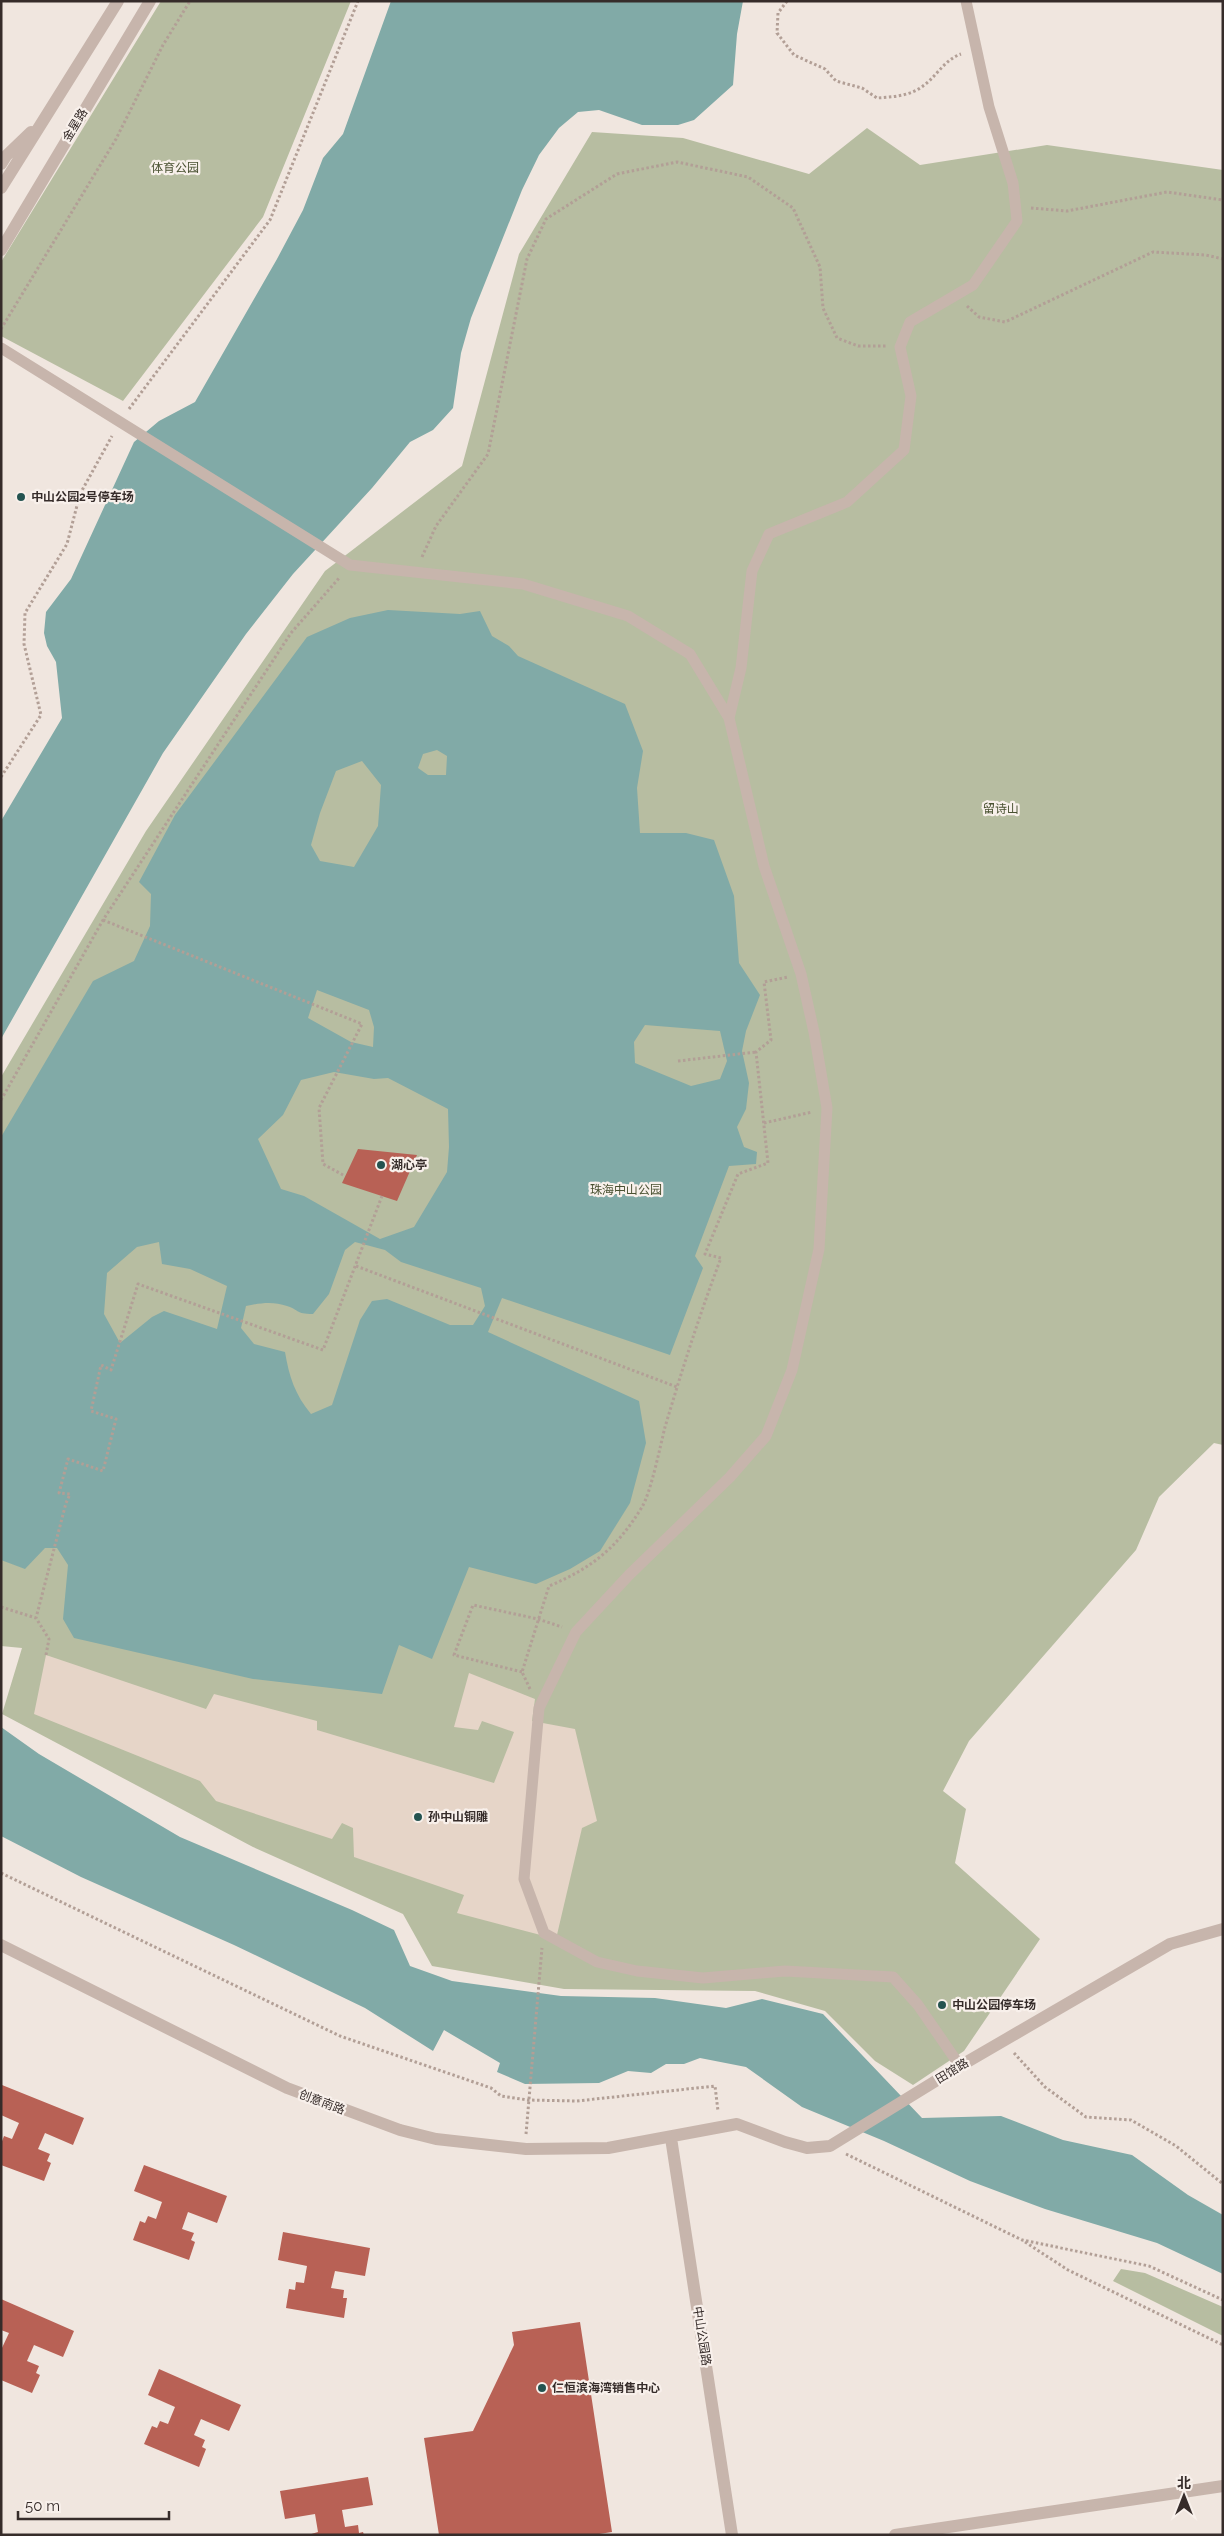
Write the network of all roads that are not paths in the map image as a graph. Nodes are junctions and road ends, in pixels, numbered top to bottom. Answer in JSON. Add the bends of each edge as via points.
{"nodes":[{"id":1,"x":118,"y":1,"type":"edge"},
{"id":2,"x":150,"y":1,"type":"edge"},
{"id":3,"x":966,"y":1,"type":"edge"},
{"id":4,"x":45,"y":118,"type":"junction"},
{"id":5,"x":1,"y":164,"type":"edge"},
{"id":6,"x":1,"y":188,"type":"edge"},
{"id":7,"x":1,"y":250,"type":"edge"},
{"id":8,"x":1,"y":348,"type":"edge"},
{"id":9,"x":729,"y":718,"type":"junction"},
{"id":10,"x":1223,"y":1929,"type":"edge"},
{"id":11,"x":1,"y":1945,"type":"edge"},
{"id":12,"x":960,"y":2066,"type":"junction"},
{"id":13,"x":671,"y":2138,"type":"junction"},
{"id":14,"x":1223,"y":2486,"type":"edge"},
{"id":15,"x":732,"y":2535,"type":"edge"},
{"id":16,"x":895,"y":2535,"type":"edge"}],
"edges":[{"from":1,"to":4,"type":"street"},
{"from":2,"to":7,"type":"street","name":"金星路"},
{"from":3,"to":9,"type":"lane","via":[[988,107],[1013,184],[1017,222],[973,285],[910,322],[900,347],[911,396],[904,450],[847,502],[769,534],[752,571],[741,668]]},
{"from":4,"to":5,"type":"street"},
{"from":4,"to":6,"type":"street"},
{"from":8,"to":9,"type":"lane","via":[[350,565],[523,584],[628,616],[690,654]]},
{"from":9,"to":12,"type":"lane","via":[[764,866],[801,974],[828,1108],[819,1249],[792,1370],[766,1436],[730,1477],[629,1575],[576,1632],[539,1708],[524,1879],[544,1933],[597,1962],[637,1971],[703,1978],[785,1971],[893,1977],[918,2005]]},
{"from":10,"to":12,"type":"street","name":"田馆路","via":[[1170,1944]]},
{"from":11,"to":13,"type":"street","name":"创意南路","via":[[287,2088],[400,2130],[436,2139],[526,2149],[608,2148]]},
{"from":12,"to":13,"type":"street","name":"田馆路","via":[[830,2146],[807,2148],[737,2124]]},
{"from":13,"to":15,"type":"street","name":"中山公园路"},
{"from":14,"to":16,"type":"street"}]}
